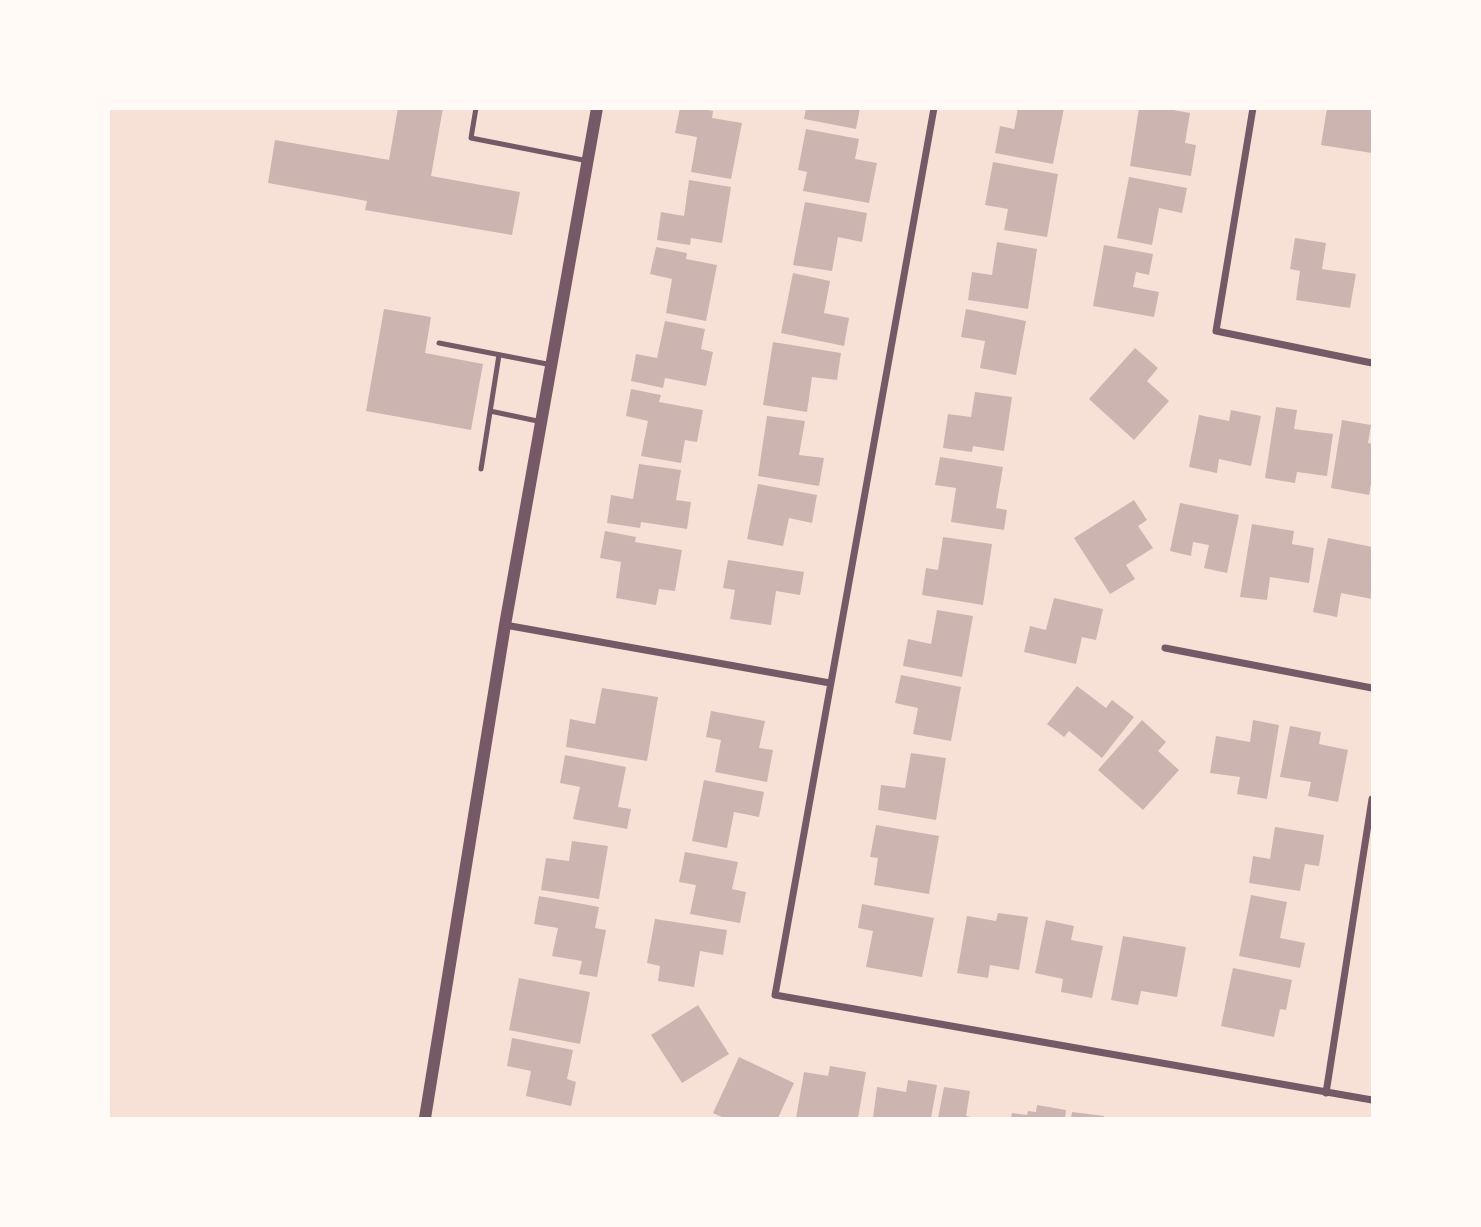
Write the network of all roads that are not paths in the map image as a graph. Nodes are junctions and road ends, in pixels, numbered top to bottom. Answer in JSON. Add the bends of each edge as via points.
{"nodes":[{"id":1,"x":476,"y":108,"type":"edge"},
{"id":2,"x":597,"y":108,"type":"edge"},
{"id":3,"x":934,"y":108,"type":"edge"},
{"id":4,"x":1252,"y":108,"type":"edge"},
{"id":5,"x":588,"y":161,"type":"junction"},
{"id":6,"x":439,"y":343,"type":"dead end"},
{"id":7,"x":499,"y":355,"type":"junction"},
{"id":8,"x":1373,"y":363,"type":"edge"},
{"id":9,"x":552,"y":365,"type":"junction"},
{"id":10,"x":490,"y":411,"type":"junction"},
{"id":11,"x":542,"y":422,"type":"junction"},
{"id":12,"x":481,"y":468,"type":"dead end"},
{"id":13,"x":505,"y":625,"type":"junction"},
{"id":14,"x":1165,"y":648,"type":"dead end"},
{"id":15,"x":830,"y":684,"type":"junction"},
{"id":16,"x":1373,"y":688,"type":"edge"},
{"id":17,"x":1373,"y":799,"type":"edge"},
{"id":18,"x":1326,"y":1093,"type":"junction"},
{"id":19,"x":1373,"y":1100,"type":"edge"},
{"id":20,"x":425,"y":1118,"type":"edge"}],
"edges":[{"from":1,"to":5,"type":"lane","via":[[471,138]]},
{"from":2,"to":5,"type":"street"},
{"from":3,"to":15,"type":"street"},
{"from":4,"to":8,"type":"street","via":[[1216,331]]},
{"from":5,"to":9,"type":"street"},
{"from":6,"to":7,"type":"lane"},
{"from":7,"to":9,"type":"lane"},
{"from":7,"to":10,"type":"lane"},
{"from":9,"to":11,"type":"street"},
{"from":10,"to":11,"type":"lane"},
{"from":10,"to":12,"type":"lane"},
{"from":11,"to":13,"type":"street"},
{"from":13,"to":15,"type":"street"},
{"from":13,"to":20,"type":"street"},
{"from":14,"to":16,"type":"street"},
{"from":15,"to":18,"type":"street","via":[[775,995]]},
{"from":17,"to":18,"type":"street"},
{"from":18,"to":19,"type":"street"}]}
